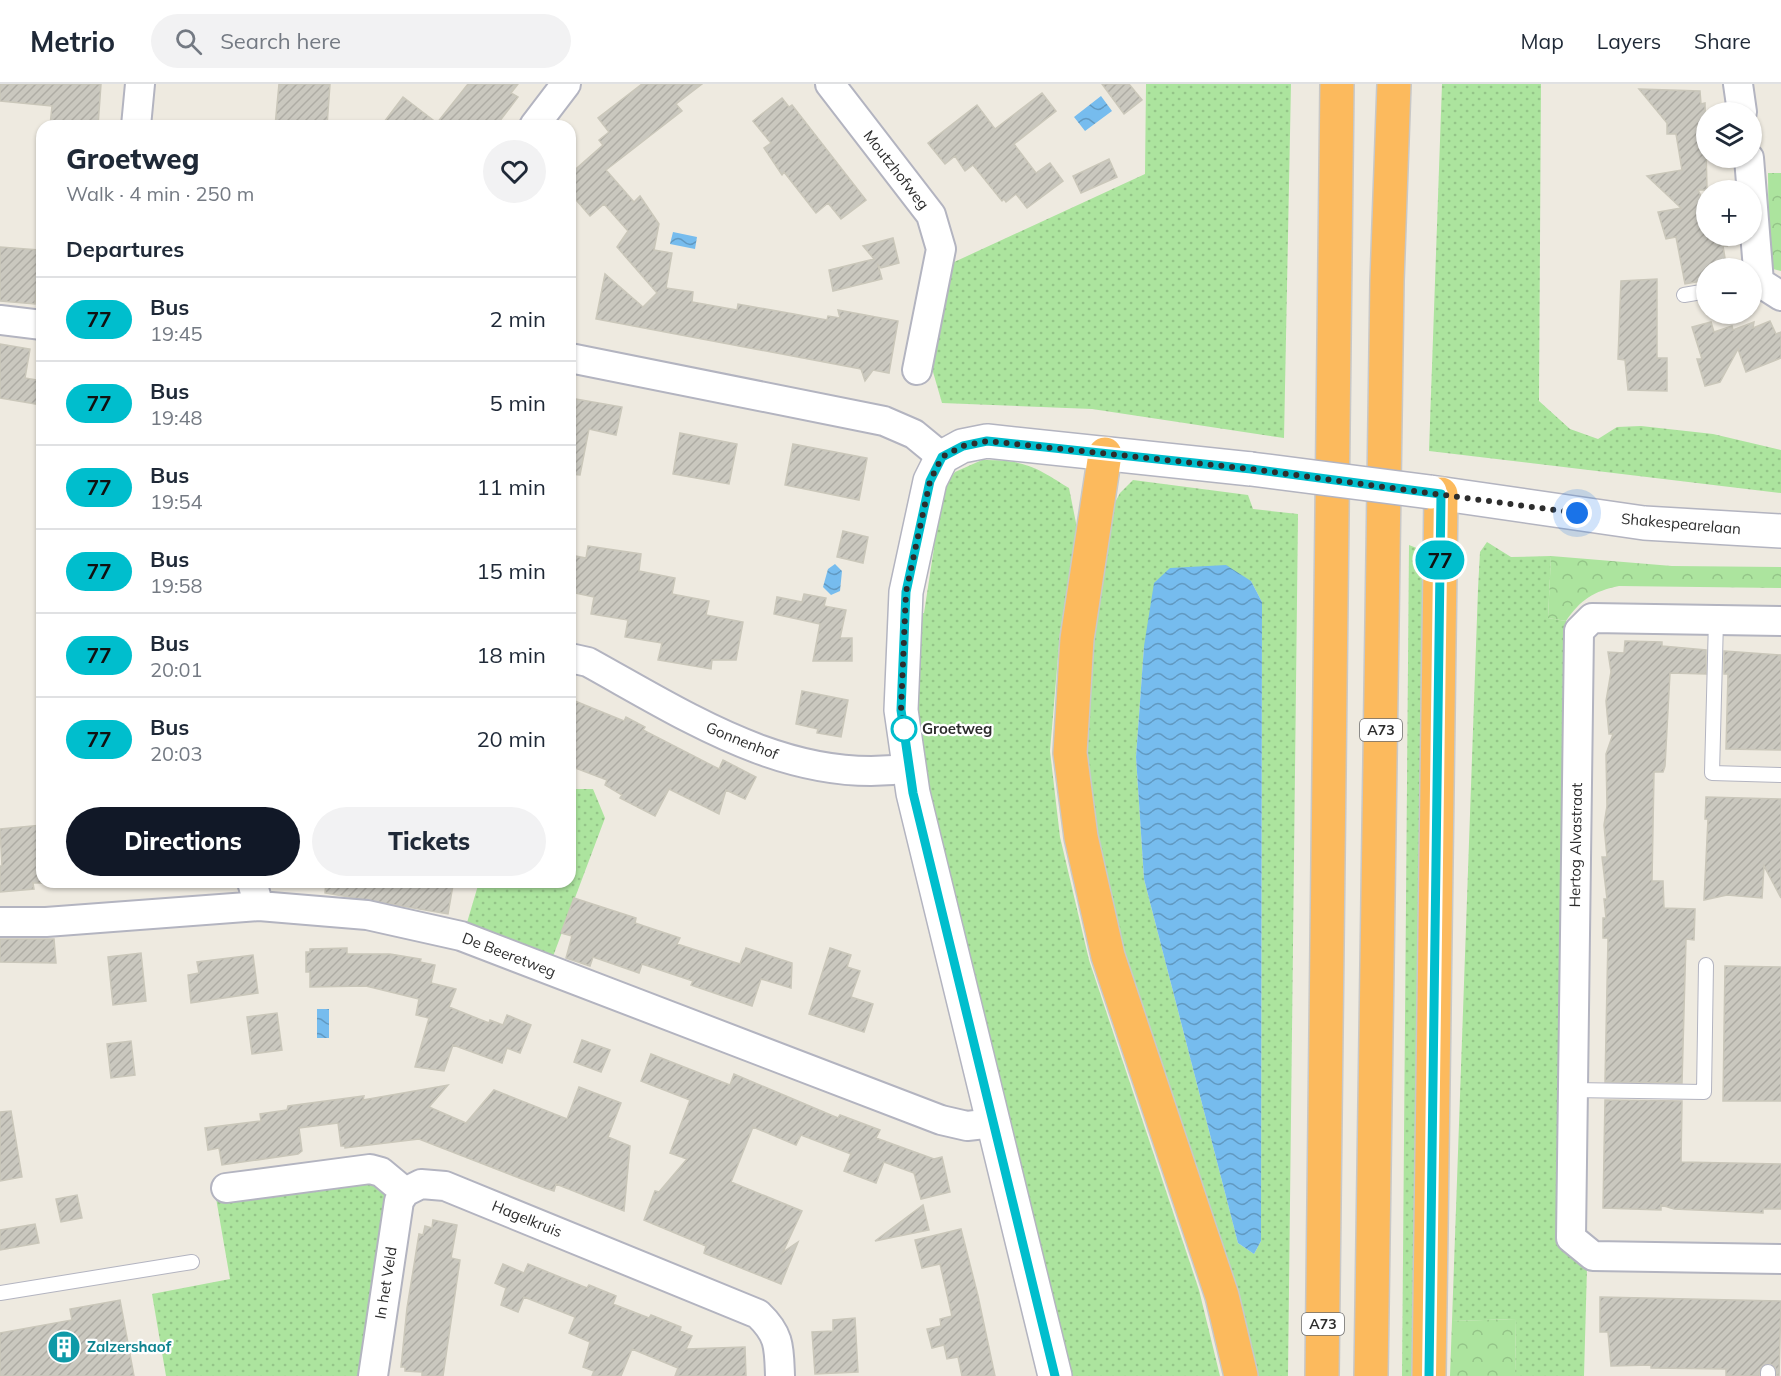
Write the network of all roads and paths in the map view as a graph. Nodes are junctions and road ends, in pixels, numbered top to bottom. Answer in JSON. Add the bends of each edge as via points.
{"nodes":[{"id":1,"x":140,"y":84,"type":"edge"},
{"id":2,"x":566,"y":84,"type":"edge"},
{"id":3,"x":830,"y":84,"type":"edge"},
{"id":4,"x":1337,"y":84,"type":"edge"},
{"id":5,"x":1394,"y":84,"type":"edge"},
{"id":6,"x":1738,"y":84,"type":"edge"},
{"id":7,"x":1741,"y":102,"type":"edge"},
{"id":8,"x":137,"y":120,"type":"edge"},
{"id":9,"x":539,"y":120,"type":"edge"},
{"id":10,"x":1750,"y":168,"type":"edge"},
{"id":11,"x":1764,"y":287,"type":"edge"},
{"id":12,"x":1696,"y":293,"type":"edge"},
{"id":13,"x":1684,"y":296,"type":"dead end"},
{"id":14,"x":0,"y":320,"type":"edge"},
{"id":15,"x":36,"y":324,"type":"edge"},
{"id":16,"x":576,"y":359,"type":"edge"},
{"id":17,"x":917,"y":370,"type":"dead end"},
{"id":18,"x":1105,"y":454,"type":"junction"},
{"id":19,"x":942,"y":457,"type":"junction"},
{"id":20,"x":1436,"y":493,"type":"junction"},
{"id":21,"x":1781,"y":531,"type":"edge"},
{"id":22,"x":1716,"y":620,"type":"junction"},
{"id":23,"x":1781,"y":621,"type":"edge"},
{"id":24,"x":576,"y":655,"type":"edge"},
{"id":25,"x":910,"y":768,"type":"junction"},
{"id":26,"x":1781,"y":775,"type":"edge"},
{"id":27,"x":255,"y":894,"type":"edge"},
{"id":28,"x":0,"y":922,"type":"edge"},
{"id":29,"x":1706,"y":965,"type":"dead end"},
{"id":30,"x":1572,"y":1090,"type":"junction"},
{"id":31,"x":994,"y":1123,"type":"junction"},
{"id":32,"x":226,"y":1188,"type":"dead end"},
{"id":33,"x":405,"y":1192,"type":"junction"},
{"id":34,"x":1781,"y":1259,"type":"edge"},
{"id":35,"x":192,"y":1262,"type":"dead end"},
{"id":36,"x":0,"y":1293,"type":"edge"},
{"id":37,"x":373,"y":1376,"type":"edge"},
{"id":38,"x":780,"y":1376,"type":"edge"},
{"id":39,"x":1055,"y":1376,"type":"edge"},
{"id":40,"x":1241,"y":1376,"type":"edge"},
{"id":41,"x":1322,"y":1376,"type":"edge"},
{"id":42,"x":1371,"y":1376,"type":"edge"},
{"id":43,"x":1429,"y":1376,"type":"edge"}],
"edges":[{"from":1,"to":8,"type":"street"},
{"from":2,"to":9,"type":"street"},
{"from":3,"to":17,"type":"street","name":"Moutzhofweg","via":[[931,215],[941,249]]},
{"from":4,"to":41,"type":"highway","number":"A73"},
{"from":5,"to":42,"type":"highway","number":"A73","via":[[1387,282]]},
{"from":6,"to":7,"type":"street"},
{"from":10,"to":11,"type":"street"},
{"from":12,"to":13,"type":"lane"},
{"from":14,"to":15,"type":"street"},
{"from":16,"to":19,"type":"street","via":[[884,422],[914,434]]},
{"from":18,"to":19,"type":"street","name":"Shakespearelaan","via":[[987,441],[963,446]]},
{"from":18,"to":20,"type":"street","name":"Shakespearelaan","bridge":true},
{"from":18,"to":40,"type":"highway","via":[[1077,639],[1070,753],[1081,837],[1108,956],[1222,1296]]},
{"from":19,"to":25,"type":"street","via":[[930,481],[906,592],[901,710]]},
{"from":20,"to":21,"type":"street","name":"Shakespearelaan","via":[[1644,523]]},
{"from":20,"to":43,"type":"highway"},
{"from":22,"to":23,"type":"street","name":"Hertog Alvastraat"},
{"from":22,"to":26,"type":"lane","via":[[1712,773]]},
{"from":22,"to":30,"type":"street","name":"Hertog Alvastraat","via":[[1593,618],[1579,631]]},
{"from":24,"to":25,"type":"street","name":"Gonnenhof","via":[[713,732],[785,758],[837,771]]},
{"from":25,"to":31,"type":"street"},
{"from":27,"to":28,"type":"street","name":"De Beeretweg","via":[[46,922]]},
{"from":27,"to":31,"type":"street","name":"De Beeretweg","via":[[462,936],[941,1120],[967,1126]]},
{"from":29,"to":30,"type":"lane","via":[[1704,1092]]},
{"from":30,"to":34,"type":"street","name":"Hertog Alvastraat","via":[[1570,1238],[1593,1256]]},
{"from":31,"to":39,"type":"street"},
{"from":32,"to":33,"type":"street","via":[[370,1169],[381,1172]]},
{"from":33,"to":37,"type":"street","name":"In het Veld","via":[[399,1201],[393,1234]]},
{"from":33,"to":38,"type":"street","name":"Hagelkruis","via":[[421,1184],[445,1186],[758,1314],[773,1328]]},
{"from":35,"to":36,"type":"lane"}]}
